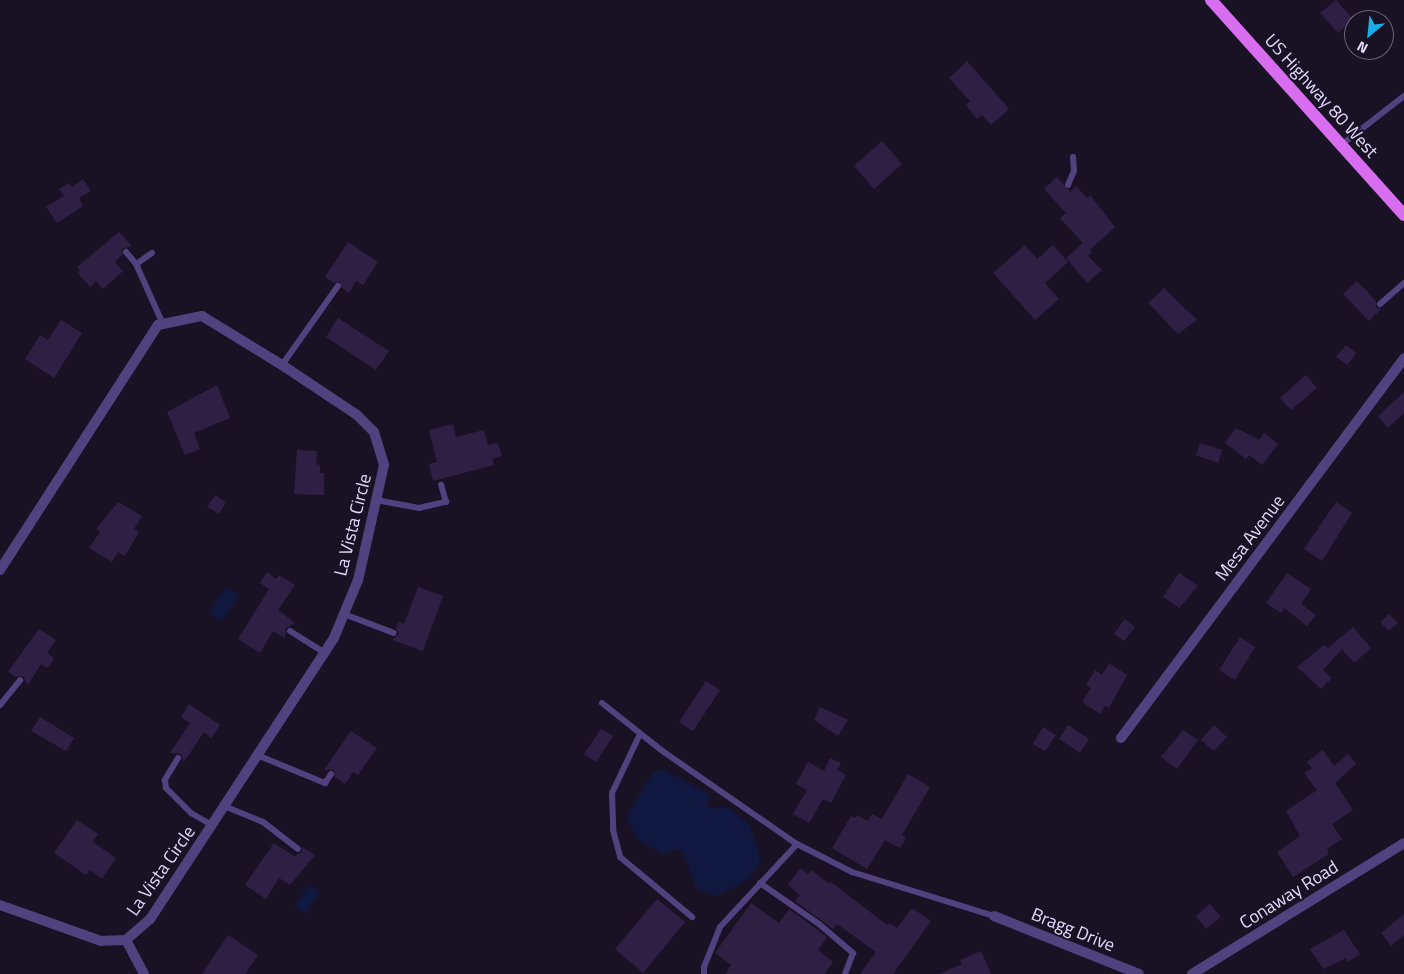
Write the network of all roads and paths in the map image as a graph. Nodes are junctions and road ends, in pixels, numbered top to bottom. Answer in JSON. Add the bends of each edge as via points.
{"nodes":[{"id":1,"x":1211,"y":0,"type":"edge"},
{"id":2,"x":1404,"y":96,"type":"edge"},
{"id":3,"x":1341,"y":145,"type":"junction"},
{"id":4,"x":1073,"y":157,"type":"dead end"},
{"id":5,"x":1068,"y":186,"type":"dead end"},
{"id":6,"x":1404,"y":215,"type":"edge"},
{"id":7,"x":126,"y":252,"type":"dead end"},
{"id":8,"x":152,"y":253,"type":"dead end"},
{"id":9,"x":136,"y":264,"type":"junction"},
{"id":10,"x":1404,"y":283,"type":"edge"},
{"id":11,"x":338,"y":286,"type":"dead end"},
{"id":12,"x":1380,"y":304,"type":"dead end"},
{"id":13,"x":164,"y":324,"type":"junction"},
{"id":14,"x":1404,"y":358,"type":"edge"},
{"id":15,"x":282,"y":365,"type":"junction"},
{"id":16,"x":440,"y":485,"type":"dead end"},
{"id":17,"x":376,"y":500,"type":"junction"},
{"id":18,"x":0,"y":570,"type":"edge"},
{"id":19,"x":344,"y":614,"type":"junction"},
{"id":20,"x":290,"y":631,"type":"dead end"},
{"id":21,"x":394,"y":633,"type":"dead end"},
{"id":22,"x":325,"y":653,"type":"junction"},
{"id":23,"x":20,"y":680,"type":"dead end"},
{"id":24,"x":602,"y":703,"type":"dead end"},
{"id":25,"x":0,"y":705,"type":"edge"},
{"id":26,"x":640,"y":734,"type":"junction"},
{"id":27,"x":1121,"y":738,"type":"dead end"},
{"id":28,"x":258,"y":755,"type":"junction"},
{"id":29,"x":178,"y":758,"type":"dead end"},
{"id":30,"x":330,"y":774,"type":"dead end"},
{"id":31,"x":224,"y":806,"type":"junction"},
{"id":32,"x":212,"y":825,"type":"junction"},
{"id":33,"x":1404,"y":843,"type":"edge"},
{"id":34,"x":797,"y":844,"type":"junction"},
{"id":35,"x":298,"y":849,"type":"dead end"},
{"id":36,"x":760,"y":883,"type":"junction"},
{"id":37,"x":1,"y":908,"type":"edge"},
{"id":38,"x":994,"y":916,"type":"joint"},
{"id":39,"x":692,"y":917,"type":"dead end"},
{"id":40,"x":126,"y":940,"type":"junction"},
{"id":41,"x":144,"y":974,"type":"edge"},
{"id":42,"x":704,"y":974,"type":"edge"},
{"id":43,"x":845,"y":974,"type":"edge"},
{"id":44,"x":1139,"y":974,"type":"edge"},
{"id":45,"x":1192,"y":974,"type":"edge"}],
"edges":[{"from":1,"to":3,"type":"main road","name":"US Highway 80 West"},
{"from":2,"to":3,"type":"lane"},
{"from":3,"to":6,"type":"main road","name":"US Highway 80 West"},
{"from":4,"to":5,"type":"lane","via":[[1074,171]]},
{"from":7,"to":9,"type":"lane"},
{"from":8,"to":9,"type":"lane"},
{"from":9,"to":13,"type":"lane"},
{"from":10,"to":12,"type":"lane"},
{"from":11,"to":15,"type":"lane"},
{"from":13,"to":15,"type":"street","name":"La Vista Circle","via":[[202,316]]},
{"from":13,"to":18,"type":"street","via":[[158,325],[129,365]]},
{"from":14,"to":27,"type":"street","name":"Mesa Avenue"},
{"from":15,"to":17,"type":"street","name":"La Vista Circle","via":[[357,415],[374,432],[384,465]]},
{"from":16,"to":17,"type":"lane","via":[[446,502],[419,508]]},
{"from":17,"to":19,"type":"street","name":"La Vista Circle","via":[[358,580]]},
{"from":19,"to":21,"type":"lane"},
{"from":19,"to":22,"type":"street","name":"La Vista Circle"},
{"from":20,"to":22,"type":"lane"},
{"from":22,"to":28,"type":"street","name":"La Vista Circle"},
{"from":23,"to":25,"type":"lane"},
{"from":24,"to":26,"type":"lane"},
{"from":26,"to":34,"type":"lane"},
{"from":26,"to":39,"type":"lane","via":[[612,793],[614,830],[620,857]]},
{"from":28,"to":30,"type":"lane","via":[[324,783]]},
{"from":28,"to":31,"type":"street","name":"La Vista Circle"},
{"from":29,"to":32,"type":"lane","via":[[165,780],[166,788],[191,814]]},
{"from":31,"to":32,"type":"street","name":"La Vista Circle"},
{"from":31,"to":35,"type":"lane","via":[[263,822]]},
{"from":32,"to":40,"type":"street","name":"La Vista Circle","via":[[150,919]]},
{"from":33,"to":45,"type":"street","name":"Conaway Road"},
{"from":34,"to":36,"type":"lane"},
{"from":34,"to":38,"type":"lane","via":[[852,872]]},
{"from":36,"to":42,"type":"lane","via":[[720,927]]},
{"from":36,"to":43,"type":"lane","via":[[819,924],[853,953]]},
{"from":37,"to":40,"type":"street","name":"La Vista Circle","via":[[101,941]]},
{"from":38,"to":44,"type":"street","name":"Bragg Drive"},
{"from":40,"to":41,"type":"street"}]}
